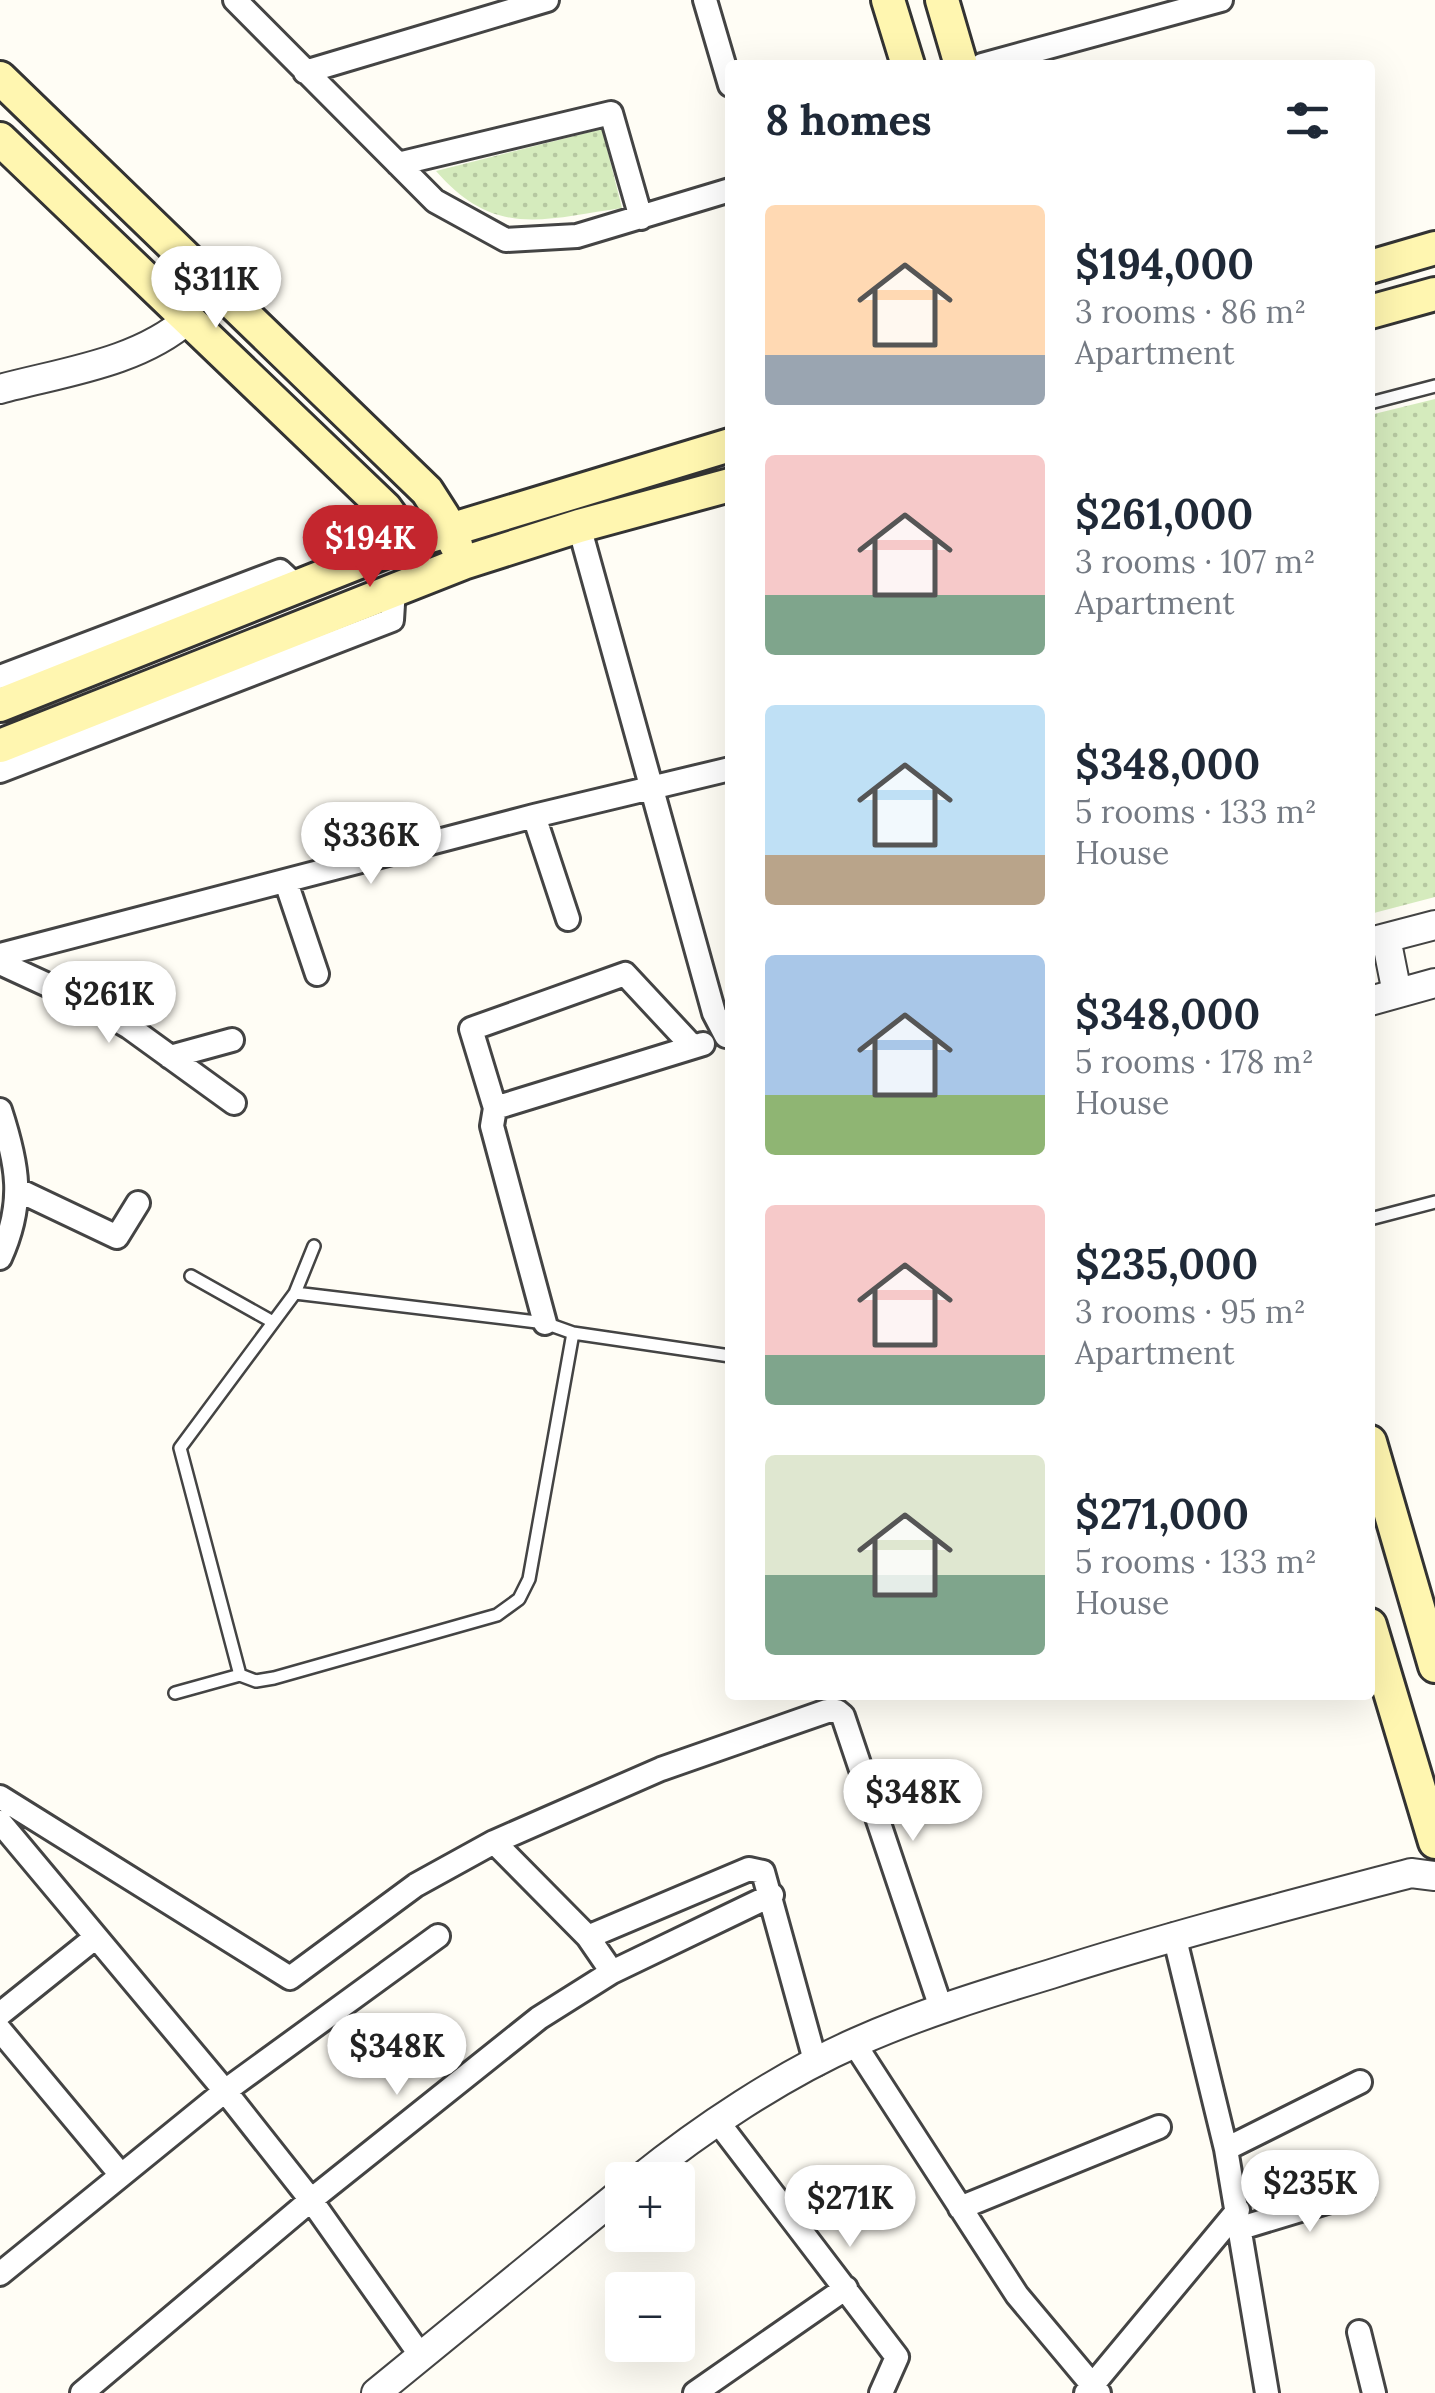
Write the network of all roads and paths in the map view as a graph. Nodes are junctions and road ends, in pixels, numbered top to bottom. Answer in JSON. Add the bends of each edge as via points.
{"nodes":[{"id":1,"x":235,"y":0,"type":"edge"},
{"id":2,"x":547,"y":0,"type":"edge"},
{"id":3,"x":705,"y":0,"type":"edge"},
{"id":4,"x":888,"y":0,"type":"edge"},
{"id":5,"x":942,"y":0,"type":"edge"},
{"id":6,"x":1221,"y":0,"type":"edge"},
{"id":7,"x":1140,"y":10,"type":"edge"},
{"id":8,"x":906,"y":60,"type":"edge"},
{"id":9,"x":960,"y":60,"type":"edge"},
{"id":10,"x":996,"y":60,"type":"edge"},
{"id":11,"x":725,"y":68,"type":"edge"},
{"id":12,"x":306,"y":72,"type":"junction"},
{"id":13,"x":0,"y":78,"type":"edge"},
{"id":14,"x":0,"y":139,"type":"edge"},
{"id":15,"x":398,"y":164,"type":"junction"},
{"id":16,"x":725,"y":192,"type":"edge"},
{"id":17,"x":641,"y":218,"type":"junction"},
{"id":18,"x":1435,"y":248,"type":"edge"},
{"id":19,"x":1375,"y":266,"type":"edge"},
{"id":20,"x":1435,"y":294,"type":"edge"},
{"id":21,"x":1375,"y":311,"type":"edge"},
{"id":22,"x":188,"y":319,"type":"junction"},
{"id":23,"x":1435,"y":386,"type":"edge"},
{"id":24,"x":0,"y":390,"type":"edge"},
{"id":25,"x":1375,"y":402,"type":"edge"},
{"id":26,"x":725,"y":446,"type":"edge"},
{"id":27,"x":725,"y":486,"type":"edge"},
{"id":28,"x":579,"y":526,"type":"junction"},
{"id":29,"x":449,"y":528,"type":"junction"},
{"id":30,"x":406,"y":543,"type":"junction"},
{"id":31,"x":462,"y":563,"type":"junction"},
{"id":32,"x":407,"y":583,"type":"junction"},
{"id":33,"x":295,"y":585,"type":"junction"},
{"id":34,"x":0,"y":677,"type":"edge"},
{"id":35,"x":0,"y":705,"type":"edge"},
{"id":36,"x":0,"y":746,"type":"edge"},
{"id":37,"x":0,"y":770,"type":"edge"},
{"id":38,"x":725,"y":770,"type":"edge"},
{"id":39,"x":652,"y":786,"type":"junction"},
{"id":40,"x":534,"y":816,"type":"junction"},
{"id":41,"x":286,"y":882,"type":"junction"},
{"id":42,"x":568,"y":919,"type":"dead end"},
{"id":43,"x":1435,"y":925,"type":"edge"},
{"id":44,"x":1378,"y":940,"type":"edge"},
{"id":45,"x":0,"y":955,"type":"edge"},
{"id":46,"x":0,"y":963,"type":"edge"},
{"id":47,"x":318,"y":974,"type":"dead end"},
{"id":48,"x":1435,"y":982,"type":"edge"},
{"id":49,"x":1398,"y":993,"type":"junction"},
{"id":50,"x":1375,"y":1000,"type":"edge"},
{"id":51,"x":725,"y":1031,"type":"edge"},
{"id":52,"x":725,"y":1037,"type":"edge"},
{"id":53,"x":232,"y":1040,"type":"dead end"},
{"id":54,"x":693,"y":1047,"type":"junction"},
{"id":55,"x":170,"y":1058,"type":"junction"},
{"id":56,"x":234,"y":1103,"type":"dead end"},
{"id":57,"x":495,"y":1108,"type":"junction"},
{"id":58,"x":0,"y":1110,"type":"edge"},
{"id":59,"x":18,"y":1190,"type":"junction"},
{"id":60,"x":1435,"y":1202,"type":"edge"},
{"id":61,"x":138,"y":1203,"type":"dead end"},
{"id":62,"x":1375,"y":1218,"type":"edge"},
{"id":63,"x":314,"y":1246,"type":"dead end"},
{"id":64,"x":0,"y":1258,"type":"edge"},
{"id":65,"x":192,"y":1276,"type":"dead end"},
{"id":66,"x":294,"y":1293,"type":"junction"},
{"id":67,"x":273,"y":1322,"type":"junction"},
{"id":68,"x":545,"y":1323,"type":"junction"},
{"id":69,"x":573,"y":1332,"type":"junction"},
{"id":70,"x":725,"y":1355,"type":"edge"},
{"id":71,"x":1375,"y":1459,"type":"edge"},
{"id":72,"x":1375,"y":1642,"type":"edge"},
{"id":73,"x":1435,"y":1666,"type":"edge"},
{"id":74,"x":240,"y":1675,"type":"junction"},
{"id":75,"x":176,"y":1693,"type":"dead end"},
{"id":76,"x":0,"y":1797,"type":"edge"},
{"id":77,"x":0,"y":1822,"type":"edge"},
{"id":78,"x":494,"y":1842,"type":"junction"},
{"id":79,"x":1435,"y":1843,"type":"edge"},
{"id":80,"x":1423,"y":1875,"type":"edge"},
{"id":81,"x":772,"y":1896,"type":"junction"},
{"id":82,"x":1174,"y":1935,"type":"junction"},
{"id":83,"x":96,"y":1937,"type":"junction"},
{"id":84,"x":588,"y":1937,"type":"junction"},
{"id":85,"x":612,"y":1972,"type":"junction"},
{"id":86,"x":387,"y":1973,"type":"dead end"},
{"id":87,"x":4,"y":2003,"type":"edge"},
{"id":88,"x":941,"y":2008,"type":"junction"},
{"id":89,"x":0,"y":2030,"type":"edge"},
{"id":90,"x":854,"y":2043,"type":"junction"},
{"id":91,"x":816,"y":2064,"type":"junction"},
{"id":92,"x":1360,"y":2082,"type":"dead end"},
{"id":93,"x":225,"y":2091,"type":"junction"},
{"id":94,"x":718,"y":2122,"type":"junction"},
{"id":95,"x":1159,"y":2127,"type":"dead end"},
{"id":96,"x":1226,"y":2150,"type":"junction"},
{"id":97,"x":663,"y":2162,"type":"edge"},
{"id":98,"x":121,"y":2175,"type":"junction"},
{"id":99,"x":1363,"y":2190,"type":"dead end"},
{"id":100,"x":311,"y":2200,"type":"junction"},
{"id":101,"x":605,"y":2206,"type":"edge"},
{"id":102,"x":960,"y":2208,"type":"junction"},
{"id":103,"x":1239,"y":2219,"type":"junction"},
{"id":104,"x":0,"y":2243,"type":"edge"},
{"id":105,"x":8,"y":2268,"type":"edge"},
{"id":106,"x":846,"y":2288,"type":"junction"},
{"id":107,"x":1359,"y":2332,"type":"dead end"},
{"id":108,"x":421,"y":2356,"type":"junction"},
{"id":109,"x":1092,"y":2390,"type":"edge"},
{"id":110,"x":82,"y":2393,"type":"edge"},
{"id":111,"x":376,"y":2393,"type":"edge"},
{"id":112,"x":696,"y":2393,"type":"edge"},
{"id":113,"x":880,"y":2393,"type":"edge"},
{"id":114,"x":1268,"y":2393,"type":"edge"},
{"id":115,"x":1374,"y":2393,"type":"edge"}],
"edges":[{"from":1,"to":12,"type":"street"},
{"from":2,"to":12,"type":"street"},
{"from":3,"to":11,"type":"street"},
{"from":4,"to":8,"type":"main road"},
{"from":5,"to":9,"type":"main road"},
{"from":6,"to":7,"type":"street"},
{"from":7,"to":10,"type":"street"},
{"from":12,"to":15,"type":"street"},
{"from":13,"to":29,"type":"main road","via":[[426,492]]},
{"from":14,"to":22,"type":"main road"},
{"from":15,"to":17,"type":"street","via":[[435,201],[506,240],[577,236]]},
{"from":15,"to":17,"type":"street","via":[[612,112]]},
{"from":16,"to":17,"type":"street"},
{"from":18,"to":19,"type":"main road"},
{"from":20,"to":21,"type":"main road"},
{"from":22,"to":24,"type":"street","via":[[129,354]]},
{"from":22,"to":30,"type":"main road","via":[[385,508]]},
{"from":23,"to":25,"type":"lane"},
{"from":26,"to":29,"type":"main road"},
{"from":27,"to":28,"type":"main road"},
{"from":28,"to":31,"type":"main road"},
{"from":28,"to":39,"type":"street"},
{"from":29,"to":30,"type":"main road"},
{"from":29,"to":31,"type":"main road"},
{"from":30,"to":32,"type":"main road"},
{"from":30,"to":33,"type":"main road"},
{"from":31,"to":32,"type":"main road"},
{"from":32,"to":36,"type":"main road"},
{"from":32,"to":37,"type":"street","via":[[392,620]]},
{"from":33,"to":34,"type":"street","via":[[280,571]]},
{"from":33,"to":35,"type":"main road"},
{"from":38,"to":39,"type":"street"},
{"from":39,"to":40,"type":"street"},
{"from":39,"to":51,"type":"street","via":[[714,1013]]},
{"from":40,"to":41,"type":"street"},
{"from":40,"to":42,"type":"street"},
{"from":41,"to":45,"type":"street"},
{"from":41,"to":47,"type":"street"},
{"from":43,"to":44,"type":"street"},
{"from":44,"to":49,"type":"street"},
{"from":46,"to":55,"type":"street","via":[[89,1004]]},
{"from":48,"to":49,"type":"street"},
{"from":49,"to":50,"type":"street"},
{"from":52,"to":54,"type":"street"},
{"from":53,"to":55,"type":"street"},
{"from":54,"to":57,"type":"street"},
{"from":54,"to":57,"type":"street","via":[[625,974],[471,1029]]},
{"from":55,"to":56,"type":"street"},
{"from":57,"to":68,"type":"street","via":[[492,1126]]},
{"from":58,"to":59,"type":"street"},
{"from":59,"to":61,"type":"street","via":[[117,1237]]},
{"from":59,"to":64,"type":"street"},
{"from":60,"to":62,"type":"lane"},
{"from":63,"to":66,"type":"lane"},
{"from":65,"to":67,"type":"lane"},
{"from":66,"to":67,"type":"lane"},
{"from":66,"to":68,"type":"lane"},
{"from":67,"to":74,"type":"lane","via":[[180,1448]]},
{"from":68,"to":69,"type":"lane"},
{"from":69,"to":70,"type":"lane"},
{"from":69,"to":74,"type":"lane","via":[[529,1578],[519,1600],[497,1615],[274,1678]]},
{"from":71,"to":73,"type":"main road"},
{"from":72,"to":79,"type":"main road"},
{"from":74,"to":75,"type":"lane"},
{"from":76,"to":78,"type":"street","via":[[290,1978],[416,1886]]},
{"from":77,"to":83,"type":"street"},
{"from":78,"to":84,"type":"street"},
{"from":78,"to":88,"type":"street","via":[[661,1769],[837,1710]]},
{"from":79,"to":80,"type":"street"},
{"from":80,"to":82,"type":"street"},
{"from":81,"to":84,"type":"street","via":[[763,1872],[749,1868]]},
{"from":81,"to":85,"type":"street"},
{"from":81,"to":91,"type":"street"},
{"from":82,"to":88,"type":"street"},
{"from":82,"to":96,"type":"street"},
{"from":83,"to":87,"type":"street"},
{"from":83,"to":93,"type":"street"},
{"from":84,"to":85,"type":"street"},
{"from":85,"to":100,"type":"street","via":[[539,2018]]},
{"from":86,"to":93,"type":"street"},
{"from":88,"to":90,"type":"street"},
{"from":89,"to":98,"type":"street"},
{"from":90,"to":91,"type":"street"},
{"from":90,"to":102,"type":"street"},
{"from":91,"to":94,"type":"street"},
{"from":92,"to":96,"type":"street"},
{"from":93,"to":98,"type":"street"},
{"from":93,"to":100,"type":"street"},
{"from":94,"to":97,"type":"street"},
{"from":94,"to":106,"type":"street"},
{"from":95,"to":102,"type":"street"},
{"from":96,"to":103,"type":"street"},
{"from":98,"to":105,"type":"street"},
{"from":99,"to":103,"type":"street"},
{"from":100,"to":108,"type":"street"},
{"from":100,"to":110,"type":"street"},
{"from":101,"to":108,"type":"street"},
{"from":102,"to":109,"type":"street"},
{"from":103,"to":109,"type":"street"},
{"from":103,"to":114,"type":"street"},
{"from":104,"to":105,"type":"street"},
{"from":106,"to":112,"type":"street"},
{"from":106,"to":113,"type":"street","via":[[898,2357]]},
{"from":107,"to":115,"type":"street"},
{"from":108,"to":111,"type":"street"}]}
